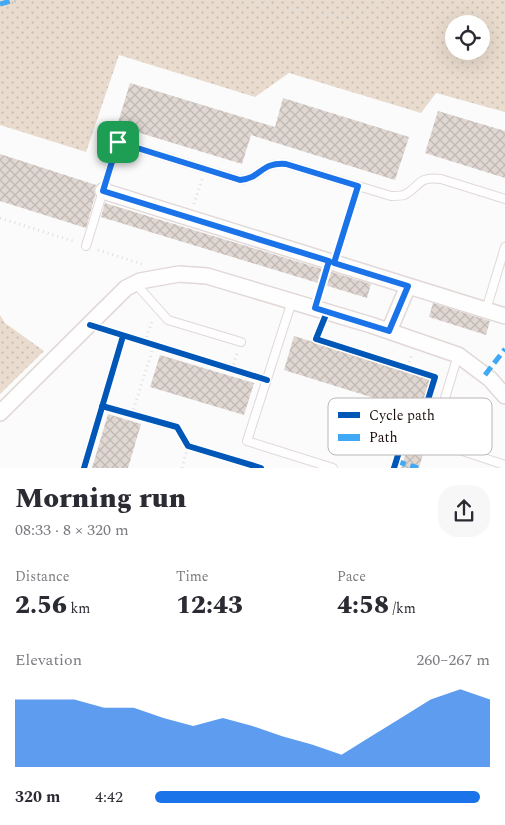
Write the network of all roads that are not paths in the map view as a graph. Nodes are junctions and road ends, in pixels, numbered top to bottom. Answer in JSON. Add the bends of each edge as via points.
{"nodes":[{"id":1,"x":103,"y":191,"type":"junction"},
{"id":2,"x":505,"y":199,"type":"edge"},
{"id":3,"x":86,"y":246,"type":"road end"},
{"id":4,"x":505,"y":247,"type":"edge"},
{"id":5,"x":135,"y":283,"type":"junction"},
{"id":6,"x":408,"y":286,"type":"junction"},
{"id":7,"x":292,"y":301,"type":"junction"},
{"id":8,"x":486,"y":310,"type":"junction"},
{"id":9,"x":505,"y":316,"type":"edge"},
{"id":10,"x":389,"y":331,"type":"junction"},
{"id":11,"x":241,"y":342,"type":"dead end"},
{"id":12,"x":458,"y":355,"type":"junction"},
{"id":13,"x":505,"y":396,"type":"edge"},
{"id":14,"x":445,"y":398,"type":"edge"},
{"id":15,"x":0,"y":413,"type":"edge"},
{"id":16,"x":475,"y":455,"type":"edge"},
{"id":17,"x":505,"y":465,"type":"edge"},
{"id":18,"x":332,"y":468,"type":"edge"}],
"edges":[{"from":1,"to":2,"type":"lane","via":[[118,142],[240,180],[257,175],[275,163],[391,196],[403,195],[422,180],[430,178]]},
{"from":1,"to":3,"type":"lane"},
{"from":1,"to":6,"type":"street"},
{"from":4,"to":8,"type":"lane"},
{"from":5,"to":7,"type":"street","via":[[178,274],[207,276]]},
{"from":5,"to":11,"type":"lane","via":[[168,320]]},
{"from":5,"to":15,"type":"street","via":[[126,288]]},
{"from":6,"to":8,"type":"street"},
{"from":6,"to":10,"type":"street"},
{"from":7,"to":10,"type":"street"},
{"from":7,"to":18,"type":"lane","via":[[247,441]]},
{"from":8,"to":9,"type":"street"},
{"from":10,"to":12,"type":"street"},
{"from":12,"to":13,"type":"street","via":[[490,379]]},
{"from":12,"to":14,"type":"lane"},
{"from":16,"to":17,"type":"lane"}]}
